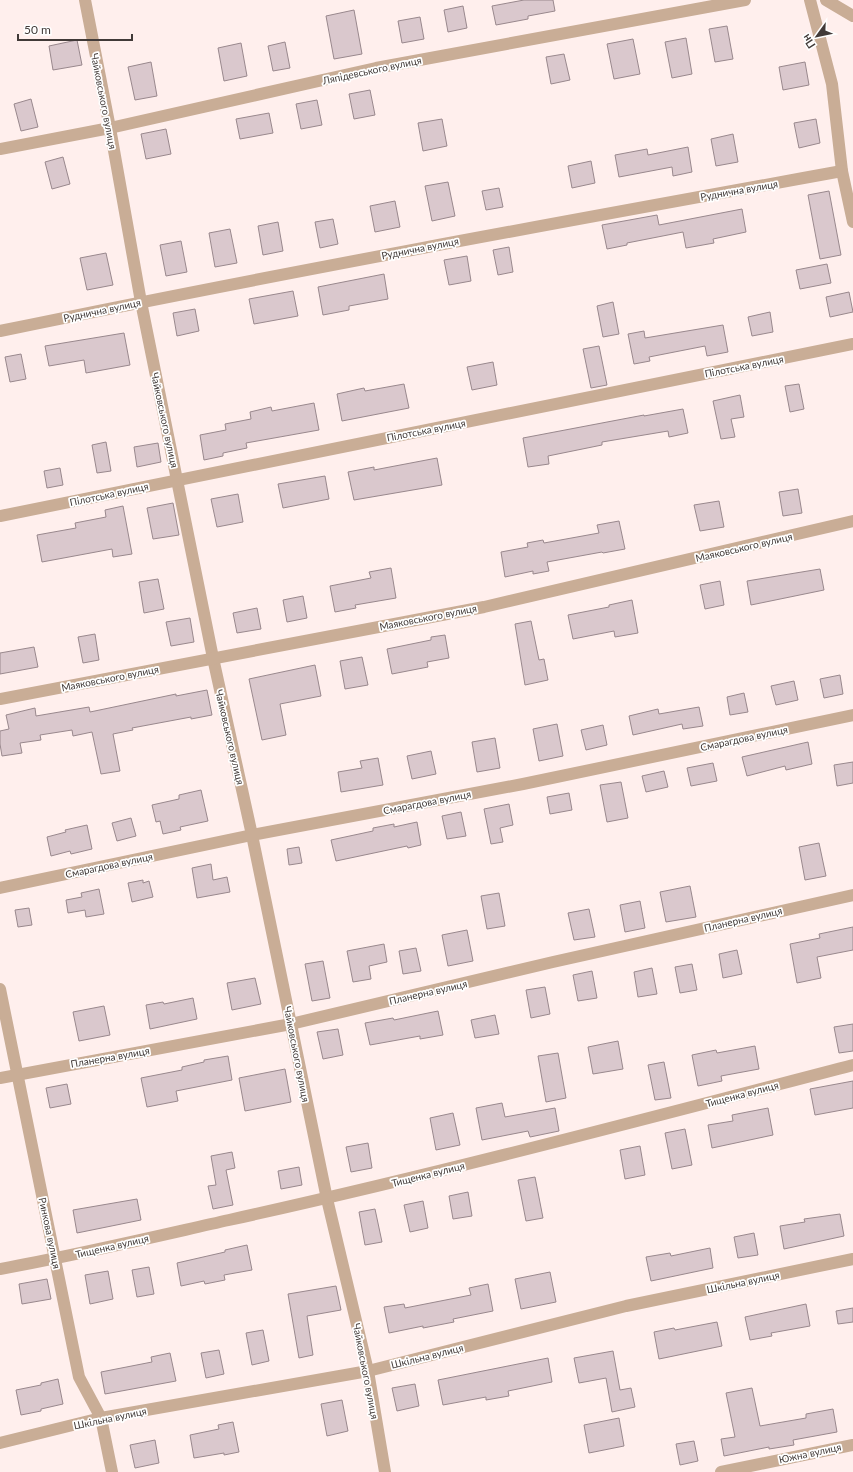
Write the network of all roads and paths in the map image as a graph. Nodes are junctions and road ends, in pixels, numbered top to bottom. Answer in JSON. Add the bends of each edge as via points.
{"nodes":[{"id":1,"x":85,"y":0,"type":"edge"},
{"id":2,"x":745,"y":0,"type":"edge"},
{"id":3,"x":810,"y":0,"type":"edge"},
{"id":4,"x":826,"y":0,"type":"edge"},
{"id":5,"x":853,"y":16,"type":"edge"},
{"id":6,"x":110,"y":128,"type":"junction"},
{"id":7,"x":0,"y":149,"type":"edge"},
{"id":8,"x":842,"y":172,"type":"junction"},
{"id":9,"x":853,"y":222,"type":"edge"},
{"id":10,"x":141,"y":302,"type":"junction"},
{"id":11,"x":0,"y":331,"type":"edge"},
{"id":12,"x":853,"y":344,"type":"edge"},
{"id":13,"x":177,"y":480,"type":"junction"},
{"id":14,"x":0,"y":516,"type":"edge"},
{"id":15,"x":853,"y":522,"type":"edge"},
{"id":16,"x":213,"y":658,"type":"junction"},
{"id":17,"x":0,"y":699,"type":"edge"},
{"id":18,"x":853,"y":715,"type":"edge"},
{"id":19,"x":252,"y":835,"type":"junction"},
{"id":20,"x":0,"y":888,"type":"edge"},
{"id":21,"x":853,"y":895,"type":"edge"},
{"id":22,"x":0,"y":989,"type":"edge"},
{"id":23,"x":292,"y":1024,"type":"junction"},
{"id":24,"x":853,"y":1065,"type":"edge"},
{"id":25,"x":16,"y":1074,"type":"junction"},
{"id":26,"x":0,"y":1078,"type":"edge"},
{"id":27,"x":327,"y":1199,"type":"junction"},
{"id":28,"x":55,"y":1259,"type":"junction"},
{"id":29,"x":853,"y":1259,"type":"edge"},
{"id":30,"x":0,"y":1269,"type":"edge"},
{"id":31,"x":368,"y":1371,"type":"junction"},
{"id":32,"x":101,"y":1418,"type":"junction"},
{"id":33,"x":0,"y":1443,"type":"edge"},
{"id":34,"x":853,"y":1444,"type":"edge"},
{"id":35,"x":112,"y":1472,"type":"edge"},
{"id":36,"x":385,"y":1472,"type":"edge"},
{"id":37,"x":721,"y":1472,"type":"edge"}],
"edges":[{"from":1,"to":6,"type":"street","name":"Чайковського вулиця"},
{"from":2,"to":6,"type":"street","name":"Ляпідевського вулиця","via":[[376,68]]},
{"from":3,"to":8,"type":"street","via":[[832,84]]},
{"from":4,"to":5,"type":"street"},
{"from":6,"to":7,"type":"street","name":"Ляпідевського вулиця"},
{"from":6,"to":10,"type":"street","name":"Чайковського вулиця"},
{"from":8,"to":9,"type":"street"},
{"from":8,"to":10,"type":"street","name":"Руднична вулиця"},
{"from":10,"to":11,"type":"street","name":"Руднична вулиця"},
{"from":10,"to":13,"type":"street","name":"Чайковського вулиця"},
{"from":12,"to":13,"type":"street","name":"Пілотська вулиця"},
{"from":13,"to":14,"type":"street","name":"Пілотська вулиця"},
{"from":13,"to":16,"type":"street","name":"Чайковського вулиця"},
{"from":15,"to":16,"type":"street","name":"Маяковського вулиця","via":[[484,607]]},
{"from":16,"to":17,"type":"street","name":"Маяковського вулиця"},
{"from":16,"to":19,"type":"street","name":"Чайковського вулиця"},
{"from":18,"to":19,"type":"street","name":"Смарагдова вулиця","via":[[523,784]]},
{"from":19,"to":20,"type":"street","name":"Смарагдова вулиця"},
{"from":19,"to":23,"type":"street","name":"Чайковського вулиця"},
{"from":21,"to":23,"type":"street","name":"Планерна вулиця"},
{"from":22,"to":25,"type":"street","name":"Ринкова вулиця"},
{"from":23,"to":25,"type":"street","name":"Планерна вулиця"},
{"from":23,"to":27,"type":"street","name":"Чайковського вулиця"},
{"from":24,"to":27,"type":"street","name":"Тищенка вулиця"},
{"from":25,"to":26,"type":"street","name":"Планерна вулиця"},
{"from":25,"to":28,"type":"street","name":"Ринкова вулиця"},
{"from":27,"to":28,"type":"street","name":"Тищенка вулиця"},
{"from":27,"to":31,"type":"street","name":"Чайковського вулиця"},
{"from":28,"to":30,"type":"street","name":"Тищенка вулиця"},
{"from":28,"to":32,"type":"street","name":"Ринкова вулиця","via":[[79,1377]]},
{"from":29,"to":31,"type":"street","name":"Шкільна вулиця","via":[[626,1306]]},
{"from":31,"to":32,"type":"street","name":"Шкільна вулиця"},
{"from":31,"to":36,"type":"street","name":"Чайковського вулиця"},
{"from":32,"to":33,"type":"street","name":"Шкільна вулиця"},
{"from":32,"to":35,"type":"street","name":"Ринкова вулиця"},
{"from":34,"to":37,"type":"street","name":"Южна вулиця"}]}
